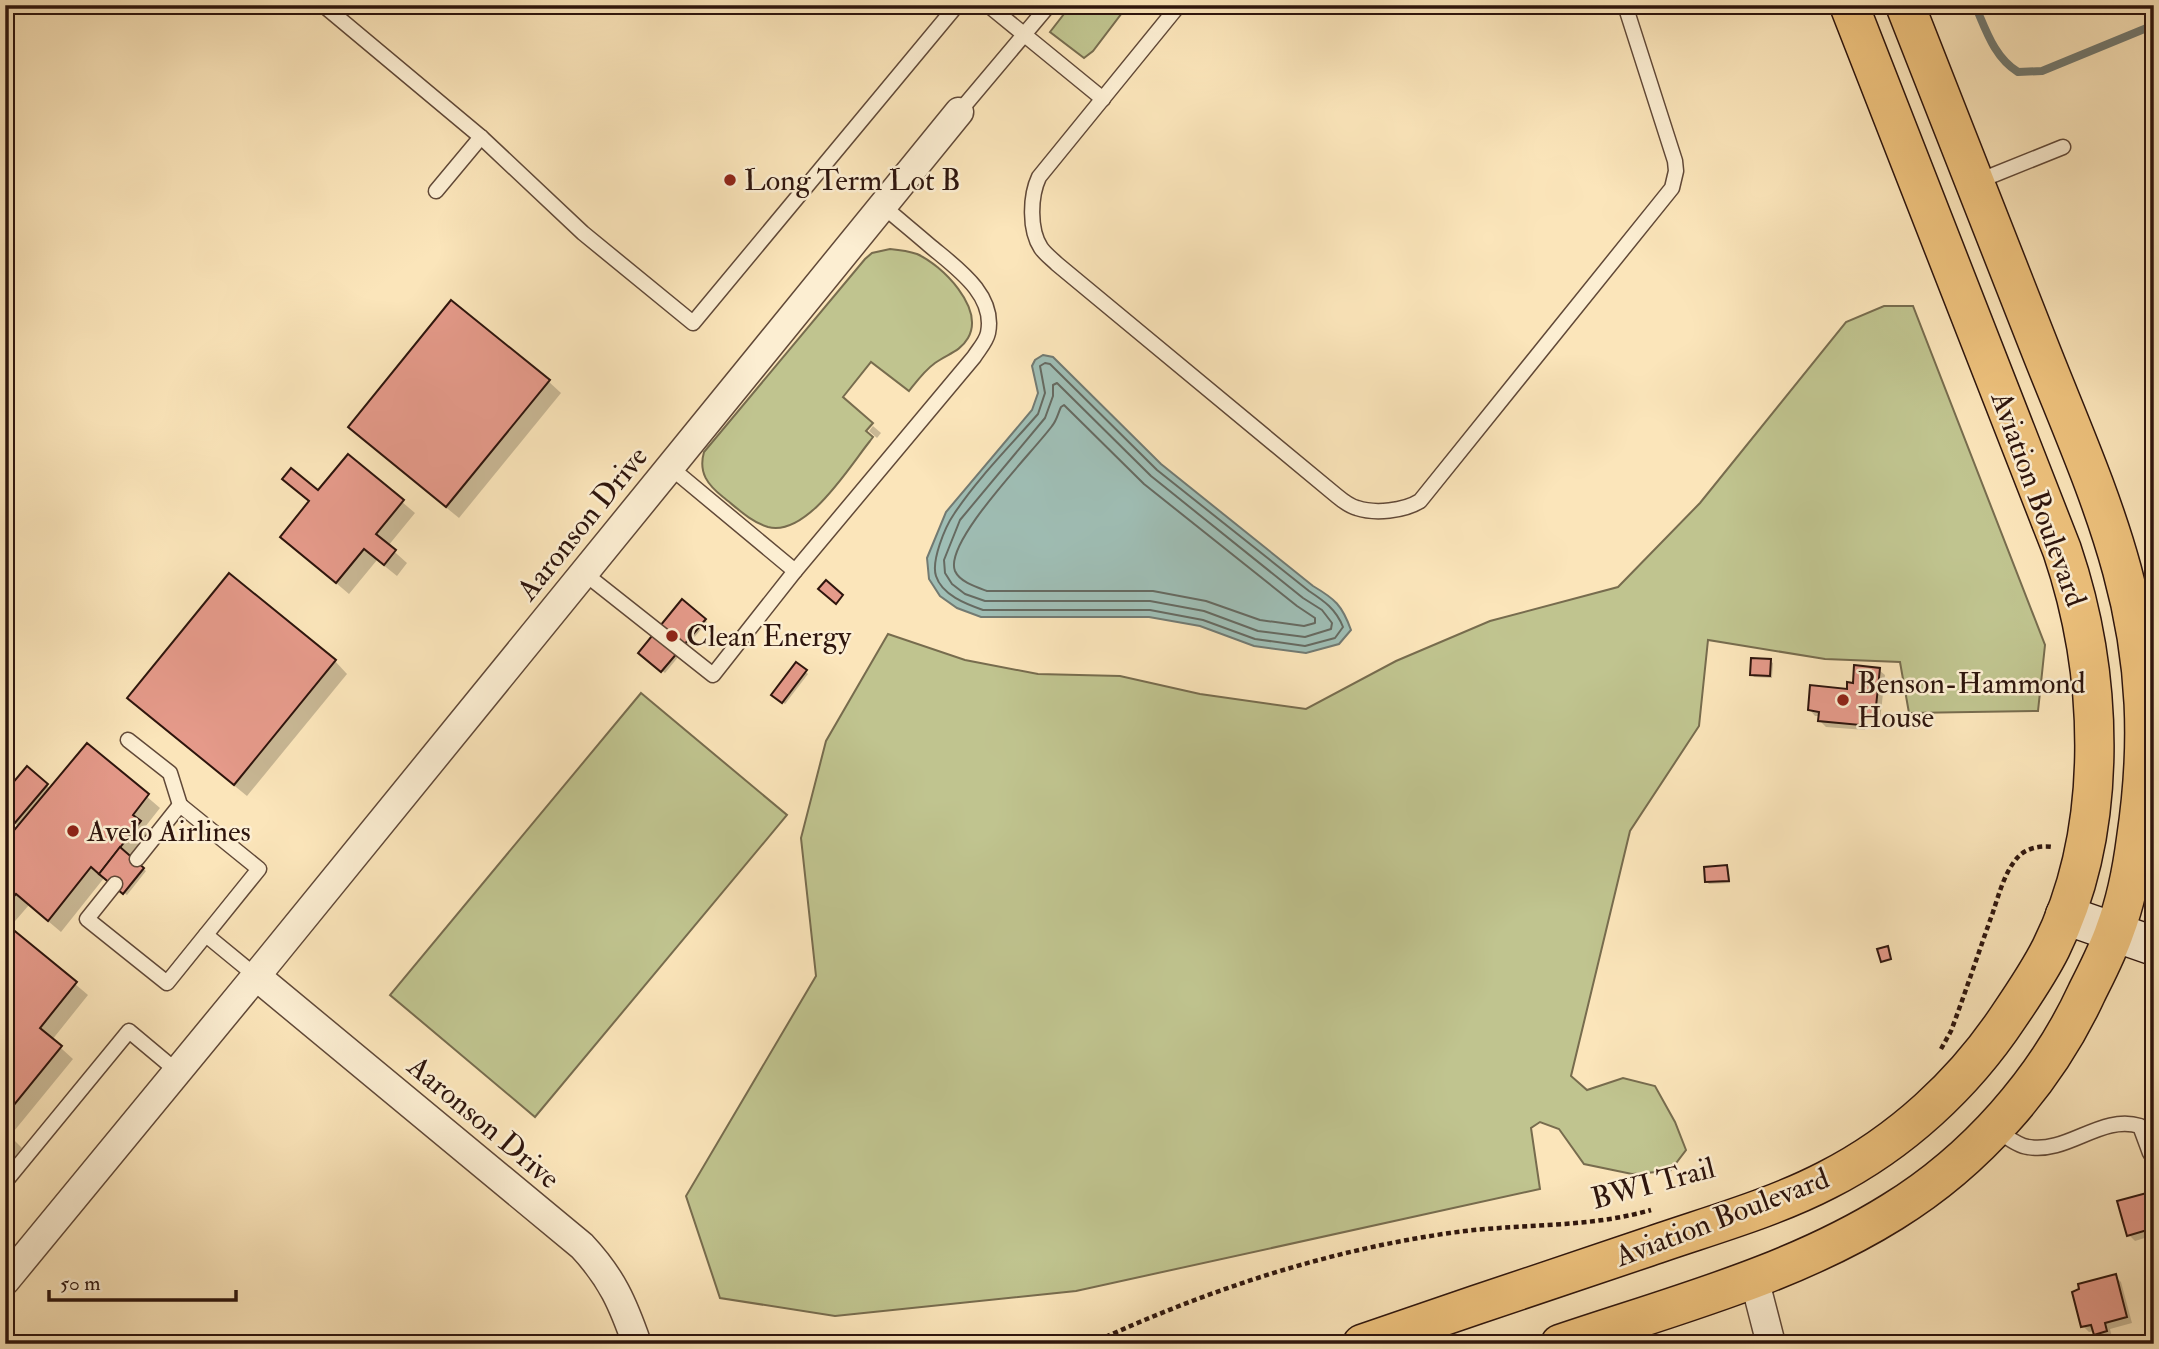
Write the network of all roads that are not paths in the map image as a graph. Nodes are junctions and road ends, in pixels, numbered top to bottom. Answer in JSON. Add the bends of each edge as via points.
{"nodes":[{"id":1,"x":323,"y":5,"type":"edge"},
{"id":2,"x":957,"y":5,"type":"edge"},
{"id":3,"x":988,"y":5,"type":"edge"},
{"id":4,"x":1049,"y":5,"type":"edge"},
{"id":5,"x":1179,"y":5,"type":"edge"},
{"id":6,"x":1625,"y":5,"type":"edge"},
{"id":7,"x":1849,"y":5,"type":"edge"},
{"id":8,"x":1905,"y":5,"type":"edge"},
{"id":9,"x":1025,"y":35,"type":"junction"},
{"id":10,"x":1103,"y":99,"type":"junction"},
{"id":11,"x":959,"y":112,"type":"joint"},
{"id":12,"x":481,"y":136,"type":"junction"},
{"id":13,"x":2063,"y":147,"type":"dead end"},
{"id":14,"x":1909,"y":159,"type":"junction"},
{"id":15,"x":1975,"y":182,"type":"junction"},
{"id":16,"x":436,"y":191,"type":"dead end"},
{"id":17,"x":883,"y":206,"type":"junction"},
{"id":18,"x":670,"y":467,"type":"junction"},
{"id":19,"x":795,"y":571,"type":"junction"},
{"id":20,"x":584,"y":573,"type":"junction"},
{"id":21,"x":128,"y":740,"type":"dead end"},
{"id":22,"x":180,"y":805,"type":"junction"},
{"id":23,"x":137,"y":859,"type":"dead end"},
{"id":24,"x":115,"y":884,"type":"dead end"},
{"id":25,"x":2065,"y":915,"type":"junction"},
{"id":26,"x":2115,"y":932,"type":"junction"},
{"id":27,"x":206,"y":935,"type":"junction"},
{"id":28,"x":2154,"y":946,"type":"edge"},
{"id":29,"x":256,"y":976,"type":"junction"},
{"id":30,"x":178,"y":1072,"type":"junction"},
{"id":31,"x":1993,"y":1128,"type":"junction"},
{"id":32,"x":2150,"y":1153,"type":"dead end"},
{"id":33,"x":5,"y":1182,"type":"edge"},
{"id":34,"x":1754,"y":1278,"type":"junction"},
{"id":35,"x":5,"y":1281,"type":"edge"},
{"id":36,"x":637,"y":1344,"type":"edge"},
{"id":37,"x":1362,"y":1344,"type":"edge"},
{"id":38,"x":1560,"y":1344,"type":"edge"},
{"id":39,"x":1771,"y":1344,"type":"edge"}],
"edges":[{"from":1,"to":12,"type":"lane"},
{"from":2,"to":12,"type":"lane","via":[[693,323],[583,233]]},
{"from":3,"to":9,"type":"lane"},
{"from":4,"to":9,"type":"lane"},
{"from":5,"to":10,"type":"lane"},
{"from":6,"to":10,"type":"lane","via":[[1675,161],[1672,188],[1424,495],[1405,507],[1367,510],[1348,504],[1041,248],[1034,226],[1036,184]]},
{"from":7,"to":14,"type":"main road","name":"Aviation Boulevard"},
{"from":8,"to":15,"type":"main road","name":"Aviation Boulevard"},
{"from":9,"to":10,"type":"lane"},
{"from":9,"to":11,"type":"lane"},
{"from":11,"to":17,"type":"street","name":"Aaronson Drive"},
{"from":12,"to":16,"type":"lane"},
{"from":13,"to":15,"type":"lane"},
{"from":14,"to":15,"type":"main road"},
{"from":14,"to":25,"type":"main road","name":"Aviation Boulevard","via":[[2062,550],[2081,611],[2094,702],[2093,770],[2083,853]]},
{"from":15,"to":26,"type":"main road","name":"Aviation Boulevard","via":[[2108,527],[2138,639],[2145,713],[2143,796],[2133,864]]},
{"from":17,"to":18,"type":"street","name":"Aaronson Drive"},
{"from":17,"to":19,"type":"lane","via":[[966,276],[986,308],[988,332],[974,357]]},
{"from":18,"to":19,"type":"lane"},
{"from":18,"to":20,"type":"street","name":"Aaronson Drive"},
{"from":19,"to":20,"type":"lane","via":[[713,675]]},
{"from":20,"to":29,"type":"street","name":"Aaronson Drive"},
{"from":21,"to":22,"type":"lane","via":[[170,774]]},
{"from":22,"to":23,"type":"lane"},
{"from":22,"to":27,"type":"lane","via":[[259,869]]},
{"from":24,"to":27,"type":"lane","via":[[87,919],[167,983]]},
{"from":25,"to":26,"type":"main road"},
{"from":25,"to":37,"type":"main road","name":"Aviation Boulevard","via":[[2031,984],[1972,1066],[1935,1104],[1867,1157],[1828,1180],[1736,1217]]},
{"from":26,"to":28,"type":"main road"},
{"from":26,"to":31,"type":"main road","name":"Aviation Boulevard","via":[[2055,1050]]},
{"from":27,"to":29,"type":"lane"},
{"from":29,"to":30,"type":"street","name":"Aaronson Drive"},
{"from":29,"to":36,"type":"street","name":"Aaronson Drive","via":[[582,1247],[613,1284]]},
{"from":30,"to":33,"type":"lane","via":[[129,1031]]},
{"from":30,"to":35,"type":"street","name":"Aaronson Drive"},
{"from":31,"to":32,"type":"lane","via":[[2026,1147],[2056,1146],[2127,1122],[2140,1126]]},
{"from":31,"to":34,"type":"main road","name":"Aviation Boulevard","via":[[1896,1210],[1834,1245]]},
{"from":34,"to":38,"type":"main road","name":"Aviation Boulevard"},
{"from":34,"to":39,"type":"street"}]}
